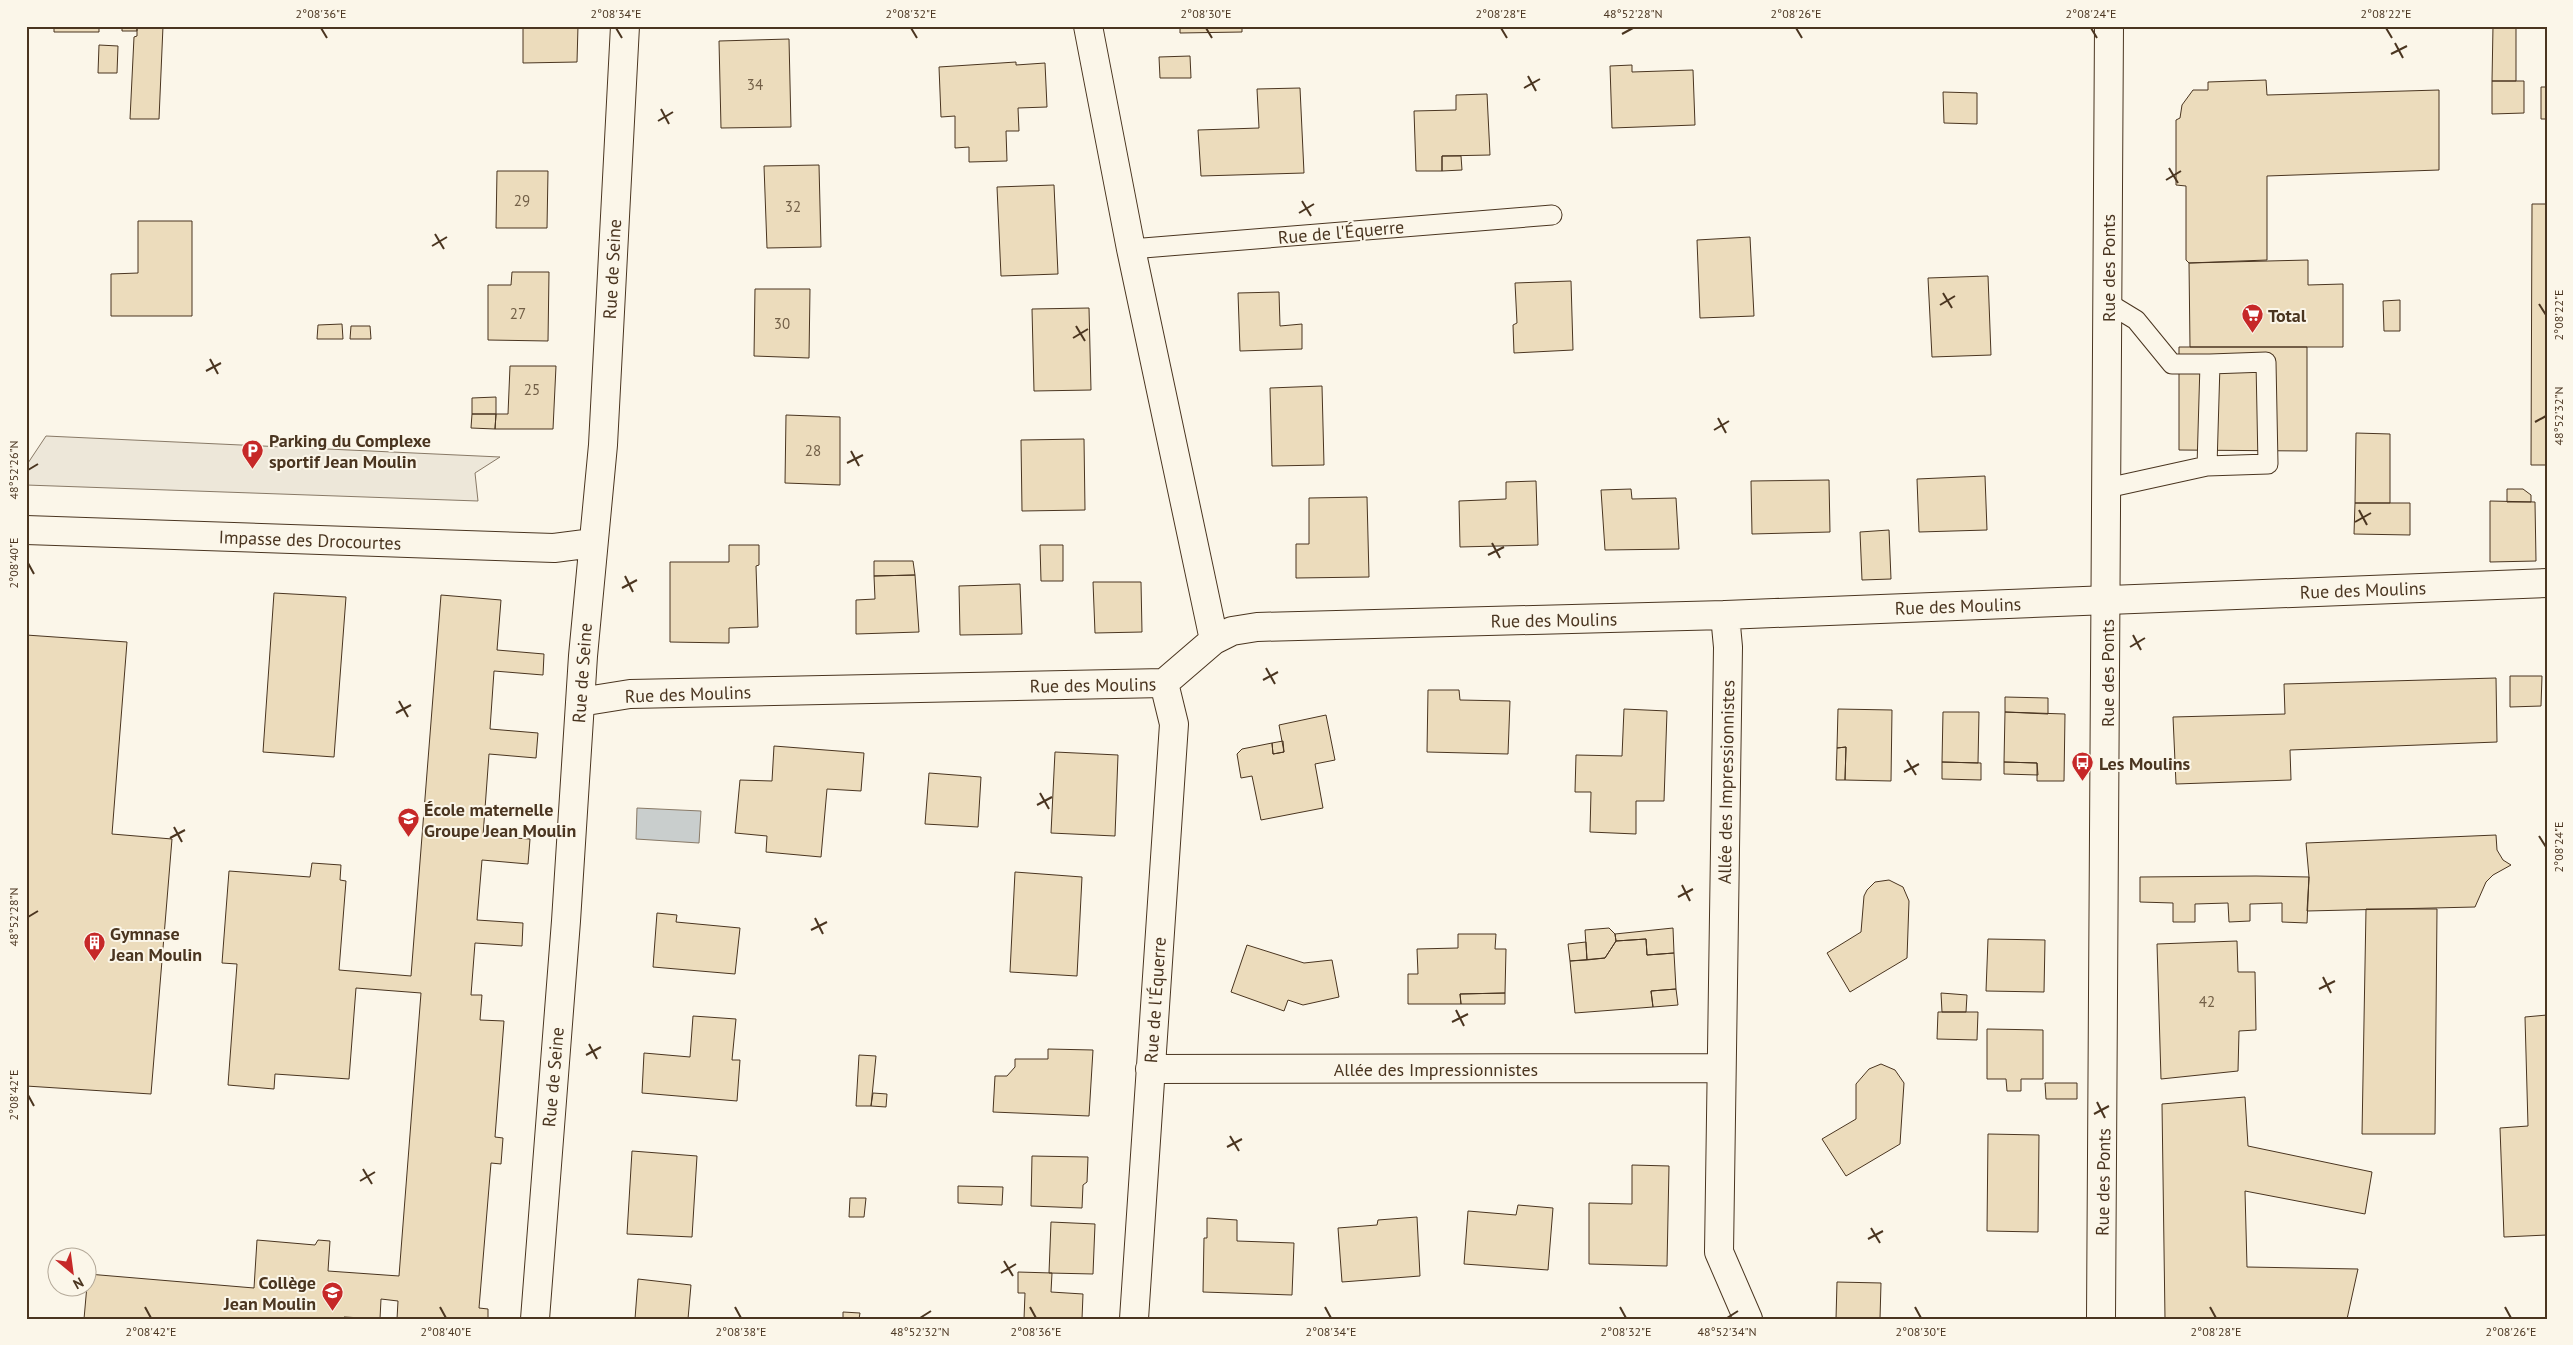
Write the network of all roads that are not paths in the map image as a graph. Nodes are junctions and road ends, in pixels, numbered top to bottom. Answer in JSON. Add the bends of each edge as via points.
{"nodes":[{"id":1,"x":625,"y":26,"type":"edge"},
{"id":2,"x":1088,"y":26,"type":"edge"},
{"id":3,"x":2109,"y":26,"type":"edge"},
{"id":4,"x":1552,"y":215,"type":"dead end"},
{"id":5,"x":1131,"y":249,"type":"junction"},
{"id":6,"x":2108,"y":303,"type":"junction"},
{"id":7,"x":2210,"y":364,"type":"junction"},
{"id":8,"x":2207,"y":466,"type":"junction"},
{"id":9,"x":2107,"y":488,"type":"junction"},
{"id":10,"x":29,"y":530,"type":"edge"},
{"id":11,"x":593,"y":544,"type":"junction"},
{"id":12,"x":2547,"y":583,"type":"edge"},
{"id":13,"x":2107,"y":599,"type":"junction"},
{"id":14,"x":1725,"y":616,"type":"junction"},
{"id":15,"x":1214,"y":640,"type":"junction"},
{"id":16,"x":1164,"y":684,"type":"junction"},
{"id":17,"x":580,"y":702,"type":"junction"},
{"id":18,"x":1150,"y":1068,"type":"junction"},
{"id":19,"x":1721,"y":1068,"type":"junction"},
{"id":20,"x":535,"y":1319,"type":"edge"},
{"id":21,"x":1134,"y":1319,"type":"edge"},
{"id":22,"x":1748,"y":1319,"type":"edge"},
{"id":23,"x":2101,"y":1319,"type":"edge"}],
"edges":[{"from":1,"to":11,"type":"street","name":"Rue de Seine","via":[[602,445]]},
{"from":2,"to":5,"type":"street"},
{"from":3,"to":6,"type":"street","name":"Rue des Ponts"},
{"from":4,"to":5,"type":"lane","name":"Rue de l'Équerre"},
{"from":5,"to":15,"type":"street"},
{"from":6,"to":7,"type":"lane","via":[[2136,320],[2172,364]]},
{"from":6,"to":9,"type":"street","name":"Rue des Ponts"},
{"from":7,"to":8,"type":"lane"},
{"from":7,"to":8,"type":"lane","via":[[2266,362],[2268,464]]},
{"from":8,"to":9,"type":"lane"},
{"from":9,"to":13,"type":"street","name":"Rue des Ponts"},
{"from":10,"to":11,"type":"street","name":"Impasse des Drocourtes","via":[[554,548]]},
{"from":11,"to":17,"type":"street","name":"Rue de Seine"},
{"from":12,"to":13,"type":"street","name":"Rue des Moulins"},
{"from":13,"to":14,"type":"street","name":"Rue des Moulins"},
{"from":13,"to":23,"type":"street","name":"Rue des Ponts"},
{"from":14,"to":15,"type":"street","name":"Rue des Moulins","via":[[1257,627],[1232,630]]},
{"from":14,"to":19,"type":"street","name":"Allée des Impressionnistes","via":[[1728,647]]},
{"from":15,"to":16,"type":"street","name":"Rue des Moulins"},
{"from":16,"to":17,"type":"street","name":"Rue des Moulins","via":[[630,694]]},
{"from":16,"to":18,"type":"street","name":"Rue de l'Équerre","via":[[1174,724]]},
{"from":17,"to":20,"type":"street","name":"Rue de Seine"},
{"from":18,"to":19,"type":"street","name":"Allée des Impressionnistes"},
{"from":18,"to":21,"type":"street","name":"Rue de l'Équerre"},
{"from":19,"to":22,"type":"street","name":"Allée des Impressionnistes","via":[[1719,1252]]}]}
